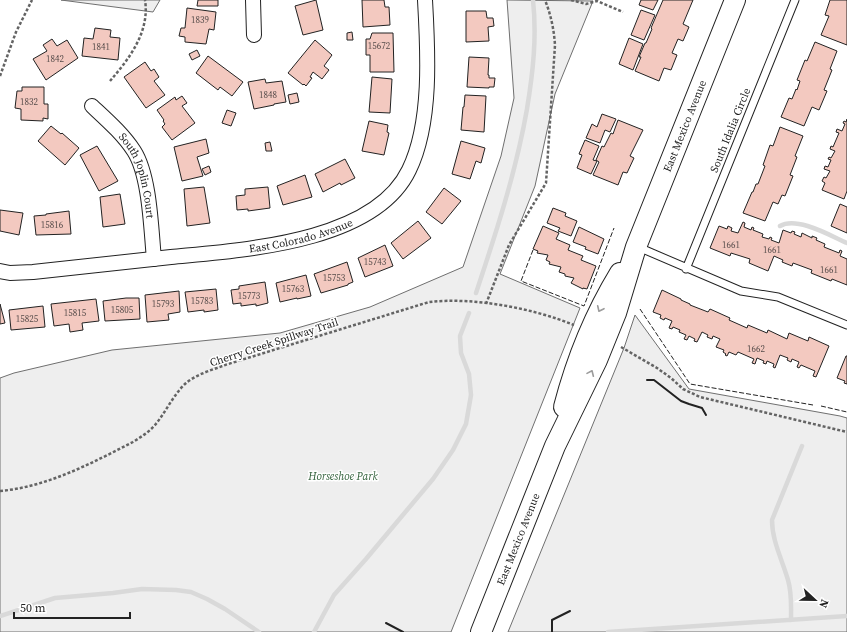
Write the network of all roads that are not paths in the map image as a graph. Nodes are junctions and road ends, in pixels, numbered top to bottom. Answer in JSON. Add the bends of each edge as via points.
{"nodes":[{"id":1,"x":253,"y":0,"type":"edge"},
{"id":2,"x":425,"y":0,"type":"edge"},
{"id":3,"x":734,"y":0,"type":"edge"},
{"id":4,"x":795,"y":0,"type":"edge"},
{"id":5,"x":254,"y":35,"type":"dead end"},
{"id":6,"x":92,"y":106,"type":"dead end"},
{"id":7,"x":635,"y":249,"type":"junction"},
{"id":8,"x":154,"y":259,"type":"junction"},
{"id":9,"x":686,"y":269,"type":"junction"},
{"id":10,"x":0,"y":271,"type":"edge"},
{"id":11,"x":847,"y":325,"type":"edge"},
{"id":12,"x":482,"y":632,"type":"edge"}],
"edges":[{"from":1,"to":5,"type":"street"},
{"from":2,"to":8,"type":"street","name":"East Colorado Avenue","via":[[427,64],[422,130],[418,150],[408,172],[386,199],[357,219],[320,234],[247,249]]},
{"from":3,"to":7,"type":"street","name":"East Mexico Avenue"},
{"from":4,"to":9,"type":"lane","name":"South Idalia Circle"},
{"from":6,"to":8,"type":"street","name":"South Joplin Court","via":[[127,141],[143,170]]},
{"from":7,"to":9,"type":"lane","via":[[665,258]]},
{"from":7,"to":12,"type":"street","name":"East Mexico Avenue","via":[[622,295],[597,360],[555,446]]},
{"from":8,"to":10,"type":"street","name":"East Colorado Avenue","via":[[33,272]]},
{"from":9,"to":11,"type":"lane","via":[[740,291],[778,297]]}]}
